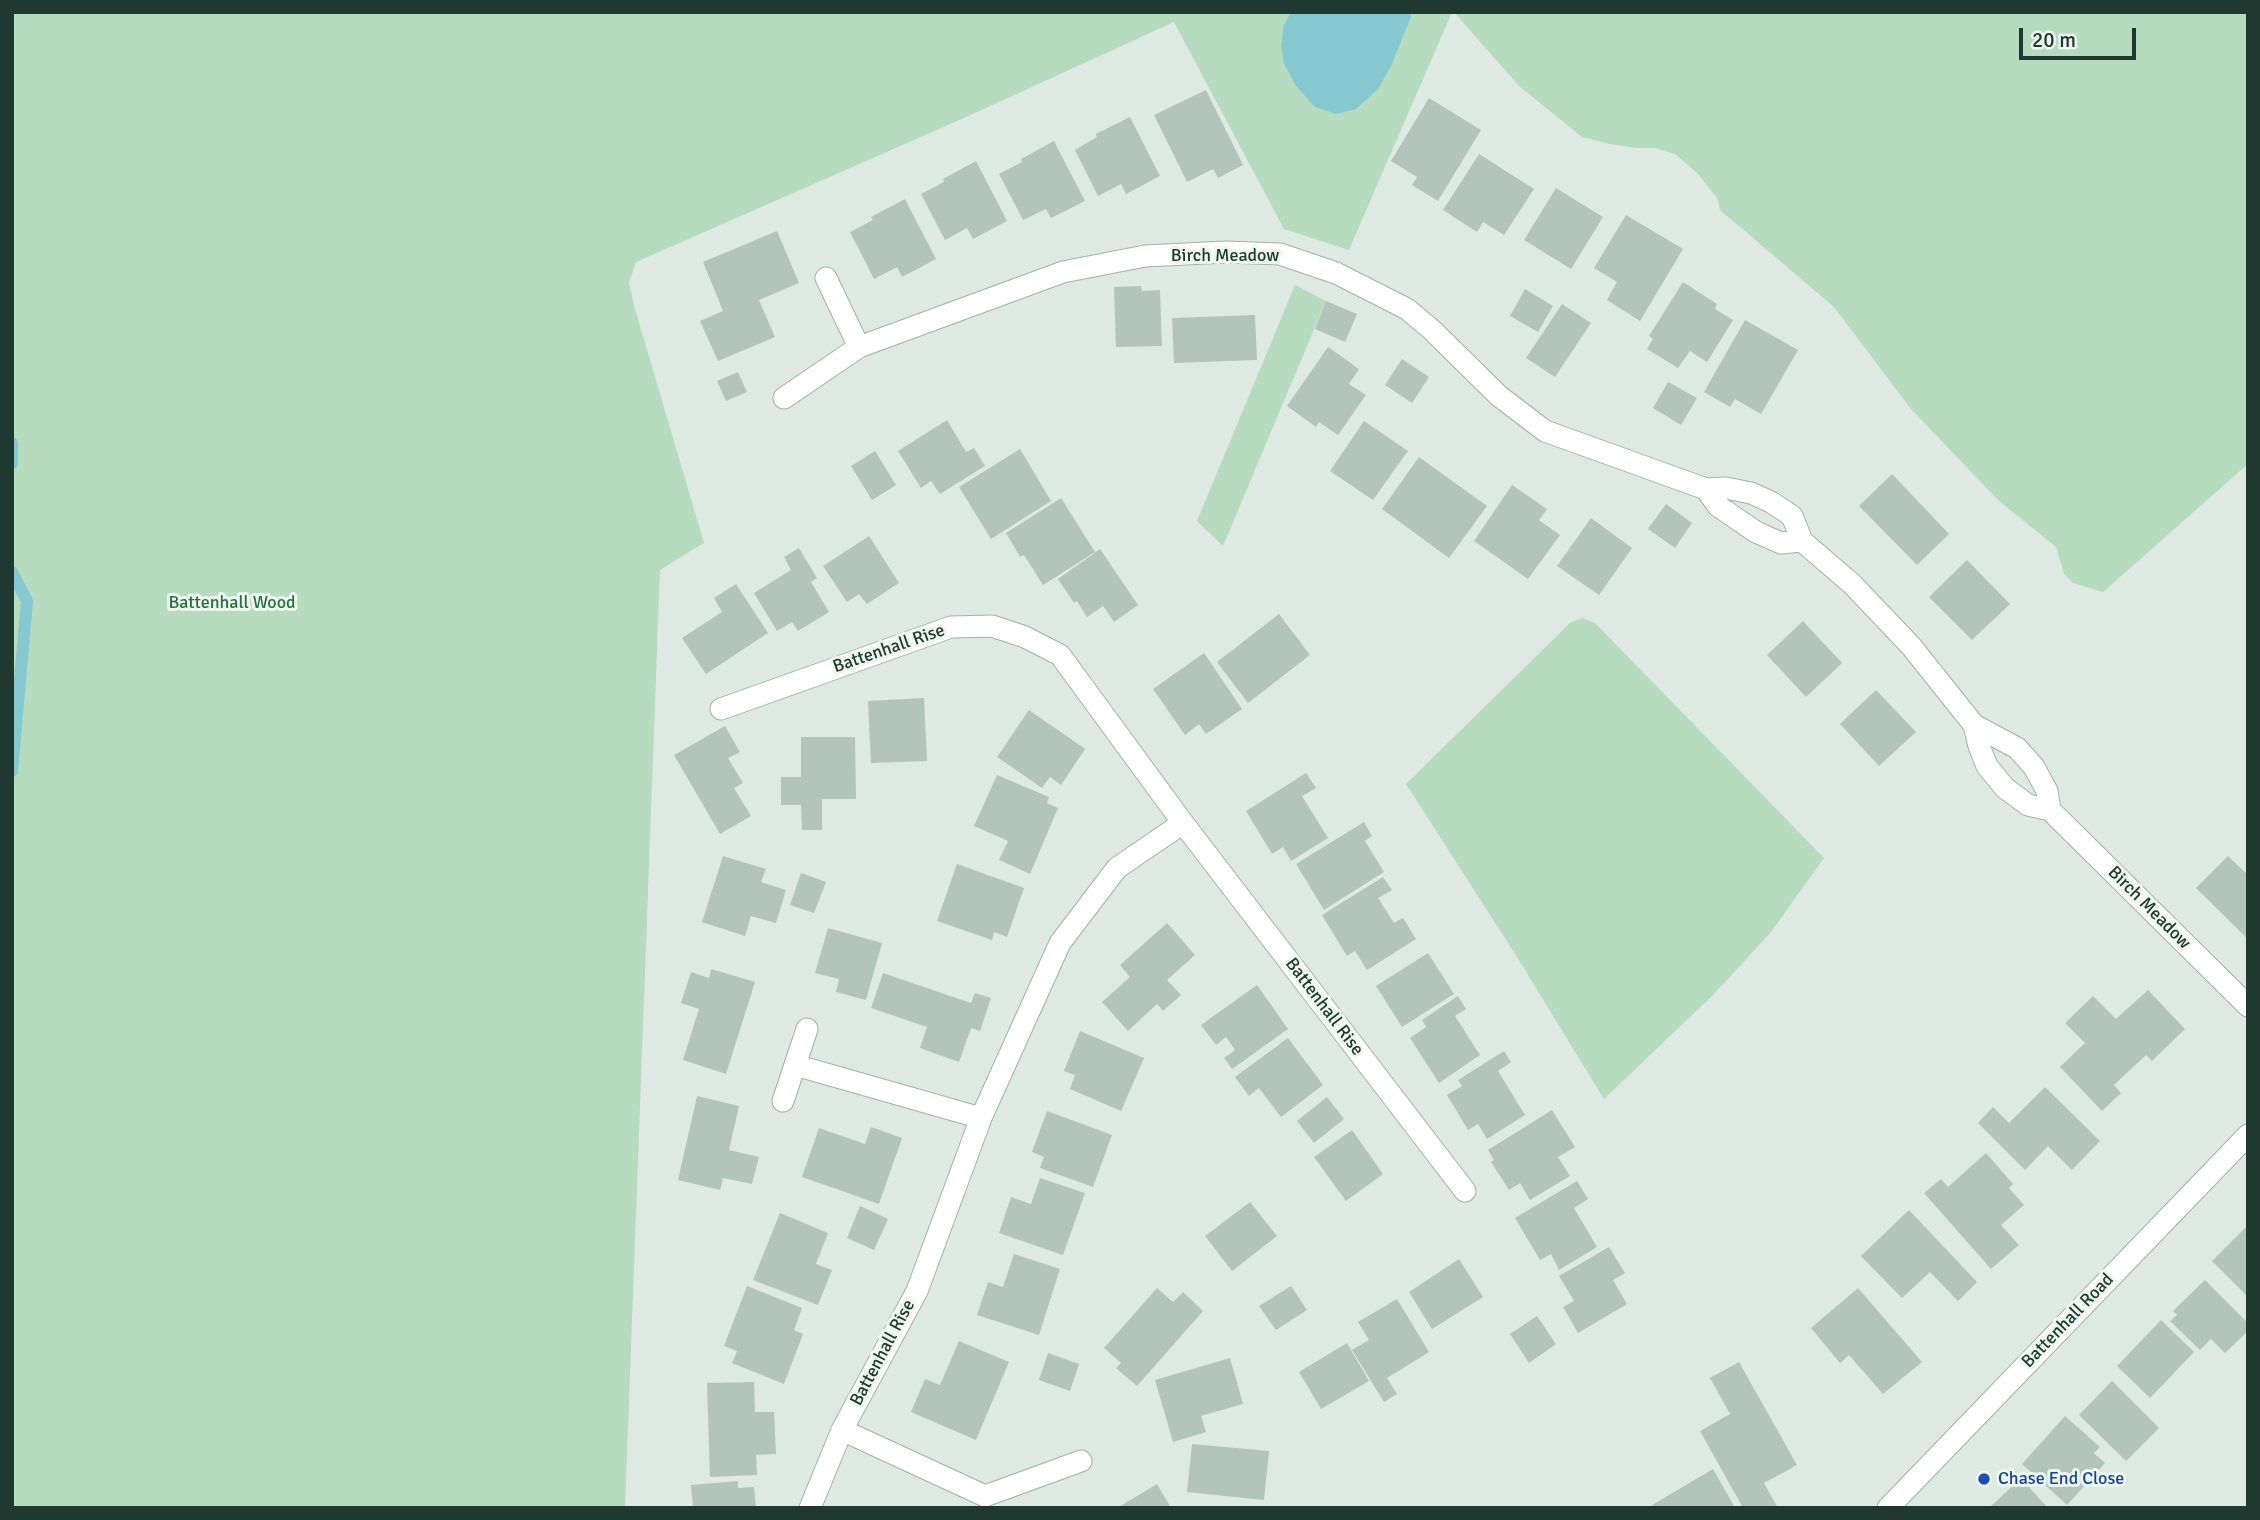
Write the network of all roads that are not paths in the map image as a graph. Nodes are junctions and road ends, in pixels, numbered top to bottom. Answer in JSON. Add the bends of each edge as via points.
{"nodes":[{"id":1,"x":826,"y":278,"type":"dead end"},
{"id":2,"x":859,"y":347,"type":"junction"},
{"id":3,"x":785,"y":398,"type":"dead end"},
{"id":4,"x":1706,"y":489,"type":"junction"},
{"id":5,"x":1802,"y":541,"type":"junction"},
{"id":6,"x":721,"y":709,"type":"dead end"},
{"id":7,"x":1974,"y":726,"type":"junction"},
{"id":8,"x":2050,"y":810,"type":"junction"},
{"id":9,"x":1183,"y":823,"type":"junction"},
{"id":10,"x":2248,"y":1006,"type":"edge"},
{"id":11,"x":807,"y":1029,"type":"dead end"},
{"id":12,"x":795,"y":1065,"type":"junction"},
{"id":13,"x":783,"y":1101,"type":"dead end"},
{"id":14,"x":981,"y":1118,"type":"junction"},
{"id":15,"x":2248,"y":1135,"type":"edge"},
{"id":16,"x":1465,"y":1191,"type":"dead end"},
{"id":17,"x":842,"y":1430,"type":"junction"},
{"id":18,"x":1081,"y":1461,"type":"dead end"},
{"id":19,"x":810,"y":1508,"type":"edge"},
{"id":20,"x":1888,"y":1508,"type":"edge"}],
"edges":[{"from":1,"to":2,"type":"street"},
{"from":2,"to":3,"type":"street","name":"Birch Meadow"},
{"from":2,"to":4,"type":"street","name":"Birch Meadow","via":[[1063,272],[1145,256],[1280,254],[1336,273],[1407,309],[1499,396],[1545,431]]},
{"from":4,"to":5,"type":"street","name":"Birch Meadow","via":[[1718,506],[1756,532],[1781,543]]},
{"from":4,"to":5,"type":"street","name":"Birch Meadow","via":[[1726,488],[1771,502],[1792,516]]},
{"from":5,"to":7,"type":"street","name":"Birch Meadow","via":[[1852,584],[1911,646]]},
{"from":6,"to":9,"type":"street","name":"Battenhall Rise","via":[[951,627],[992,626],[1060,656]]},
{"from":7,"to":8,"type":"street","name":"Birch Meadow","via":[[2017,748],[2047,791]]},
{"from":7,"to":8,"type":"street","name":"Birch Meadow","via":[[1987,766],[2005,788],[2028,805]]},
{"from":8,"to":10,"type":"street","name":"Birch Meadow"},
{"from":9,"to":14,"type":"street","name":"Battenhall Rise","via":[[1117,868],[1060,943]]},
{"from":9,"to":16,"type":"street","name":"Battenhall Rise"},
{"from":11,"to":12,"type":"street"},
{"from":12,"to":13,"type":"street"},
{"from":12,"to":14,"type":"street"},
{"from":14,"to":17,"type":"street","name":"Battenhall Rise","via":[[917,1291]]},
{"from":15,"to":20,"type":"street","name":"Battenhall Road"},
{"from":17,"to":18,"type":"street","via":[[985,1496]]},
{"from":17,"to":19,"type":"street","name":"Battenhall Rise"}]}
